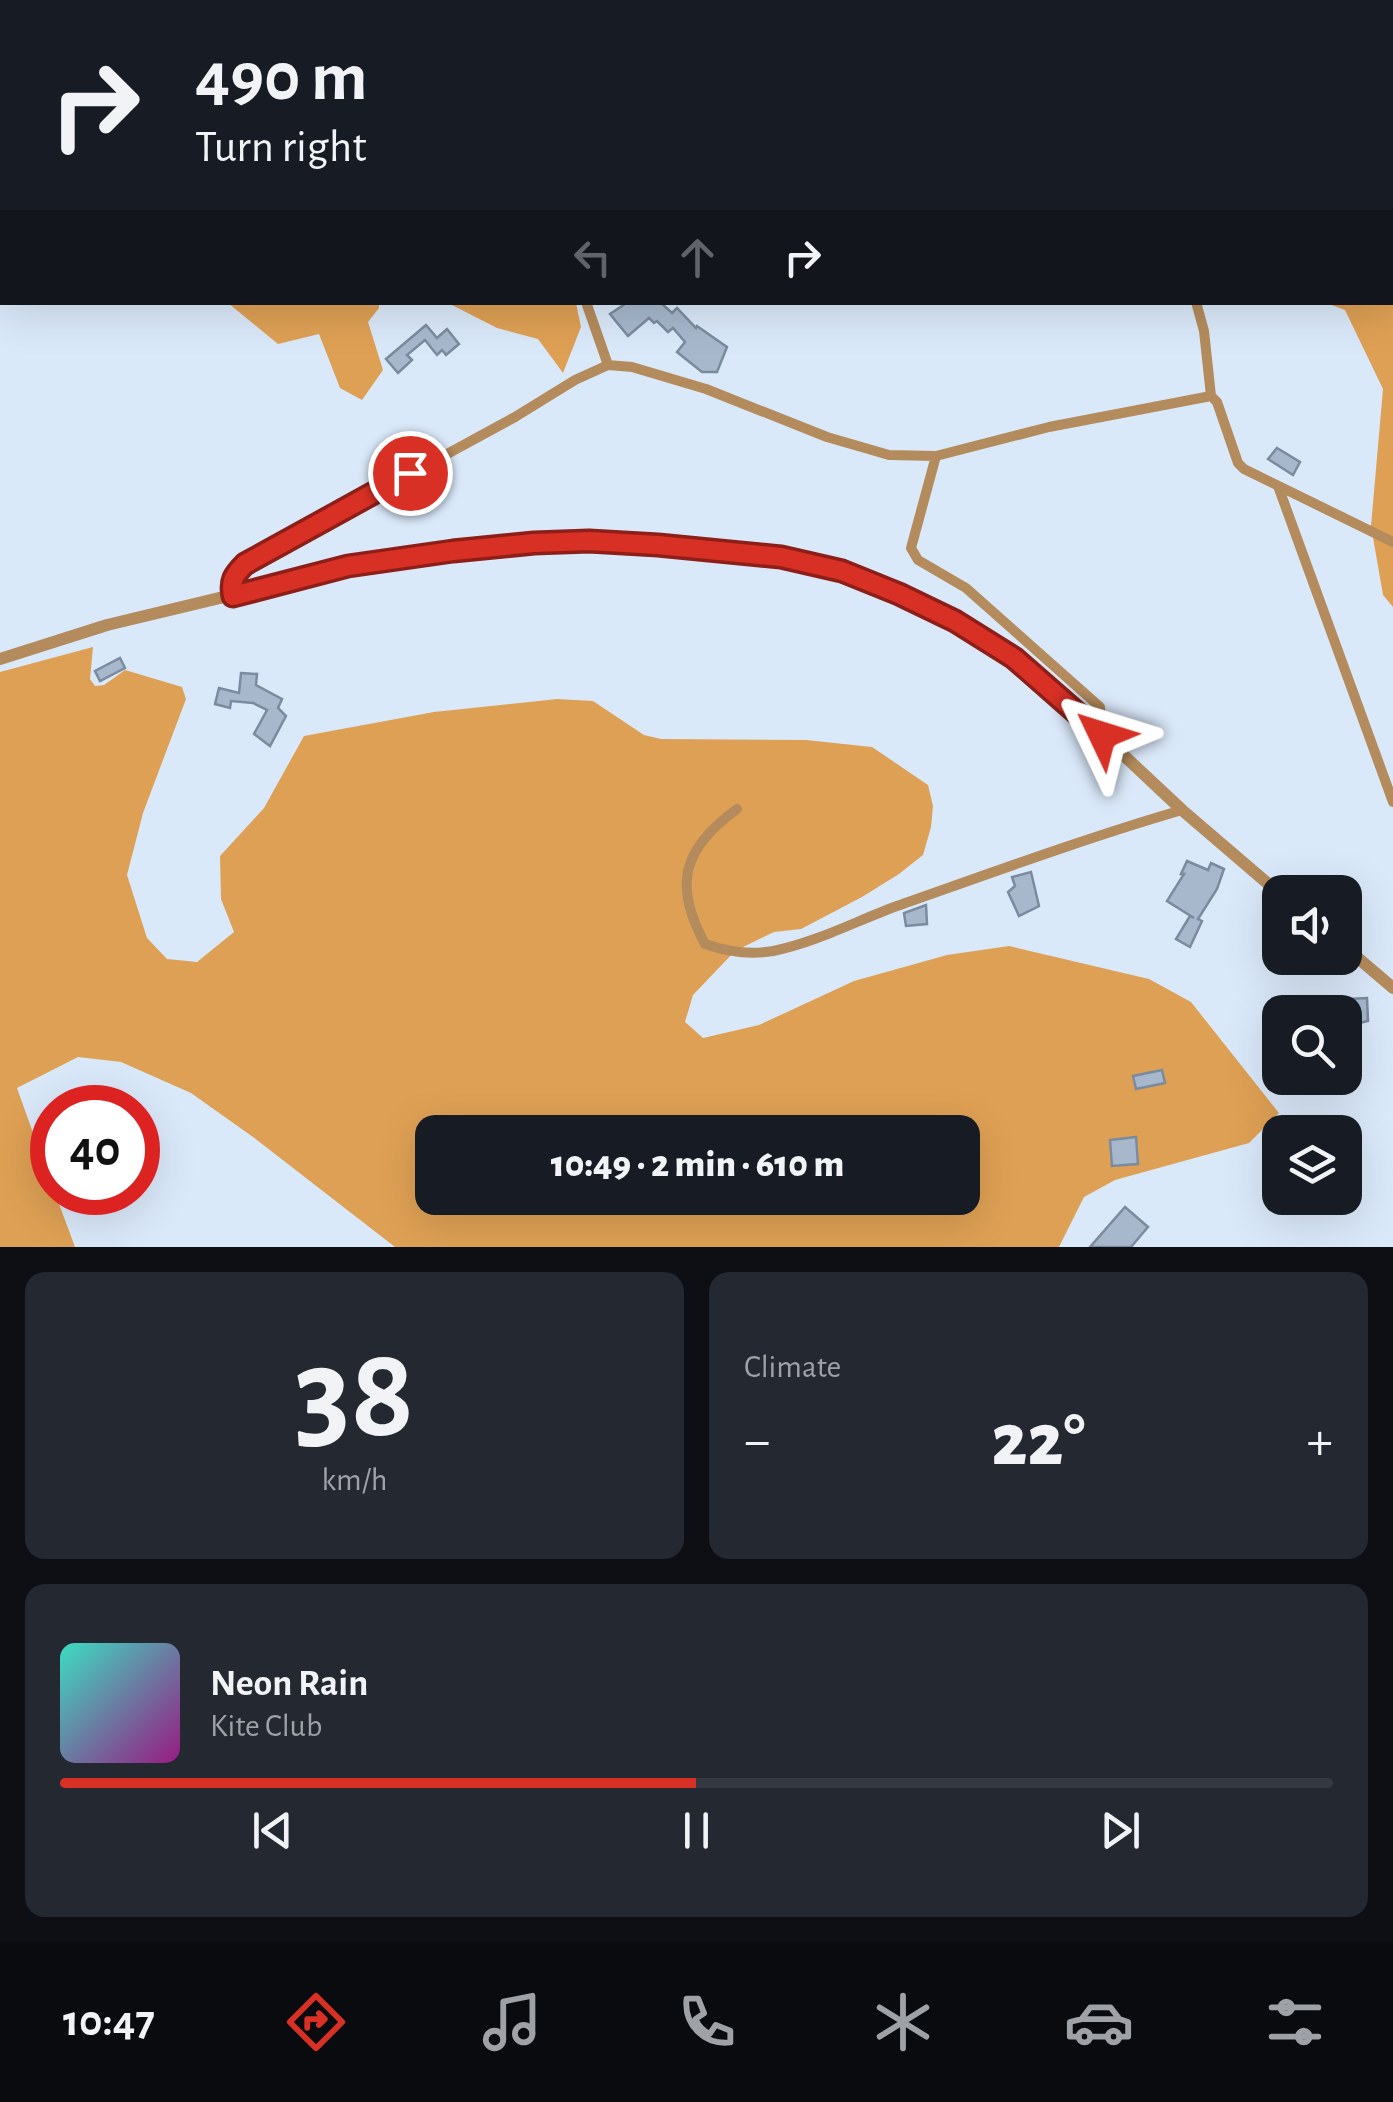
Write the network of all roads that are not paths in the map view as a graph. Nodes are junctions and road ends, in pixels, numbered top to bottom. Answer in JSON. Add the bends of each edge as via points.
{"nodes":[{"id":1,"x":587,"y":305,"type":"edge"},
{"id":2,"x":1197,"y":305,"type":"edge"},
{"id":3,"x":608,"y":364,"type":"junction"},
{"id":4,"x":1211,"y":396,"type":"junction"},
{"id":5,"x":936,"y":456,"type":"junction"},
{"id":6,"x":1278,"y":485,"type":"junction"},
{"id":7,"x":1393,"y":542,"type":"edge"},
{"id":8,"x":233,"y":596,"type":"junction"},
{"id":9,"x":0,"y":659,"type":"edge"},
{"id":10,"x":1102,"y":735,"type":"junction"},
{"id":11,"x":1393,"y":802,"type":"edge"},
{"id":12,"x":737,"y":809,"type":"dead end"},
{"id":13,"x":1182,"y":810,"type":"junction"},
{"id":14,"x":1262,"y":879,"type":"edge"},
{"id":15,"x":1362,"y":962,"type":"edge"},
{"id":16,"x":1393,"y":988,"type":"edge"}],
"edges":[{"from":1,"to":3,"type":"street"},
{"from":2,"to":4,"type":"street"},
{"from":3,"to":5,"type":"street","via":[[706,389],[828,437],[889,454]]},
{"from":3,"to":8,"type":"street","via":[[245,564],[230,583]]},
{"from":4,"to":5,"type":"street"},
{"from":4,"to":6,"type":"street","via":[[1238,463]]},
{"from":5,"to":10,"type":"street","via":[[911,548],[918,560],[966,588],[1100,707]]},
{"from":6,"to":7,"type":"street"},
{"from":6,"to":11,"type":"street"},
{"from":8,"to":9,"type":"street"},
{"from":8,"to":10,"type":"street","via":[[348,566],[534,543],[589,541],[781,557],[842,571],[955,621],[1014,658]]},
{"from":10,"to":13,"type":"street"},
{"from":12,"to":13,"type":"street","via":[[705,838],[684,888],[705,944],[742,953],[807,942]]},
{"from":13,"to":14,"type":"street"},
{"from":15,"to":16,"type":"street"}]}
